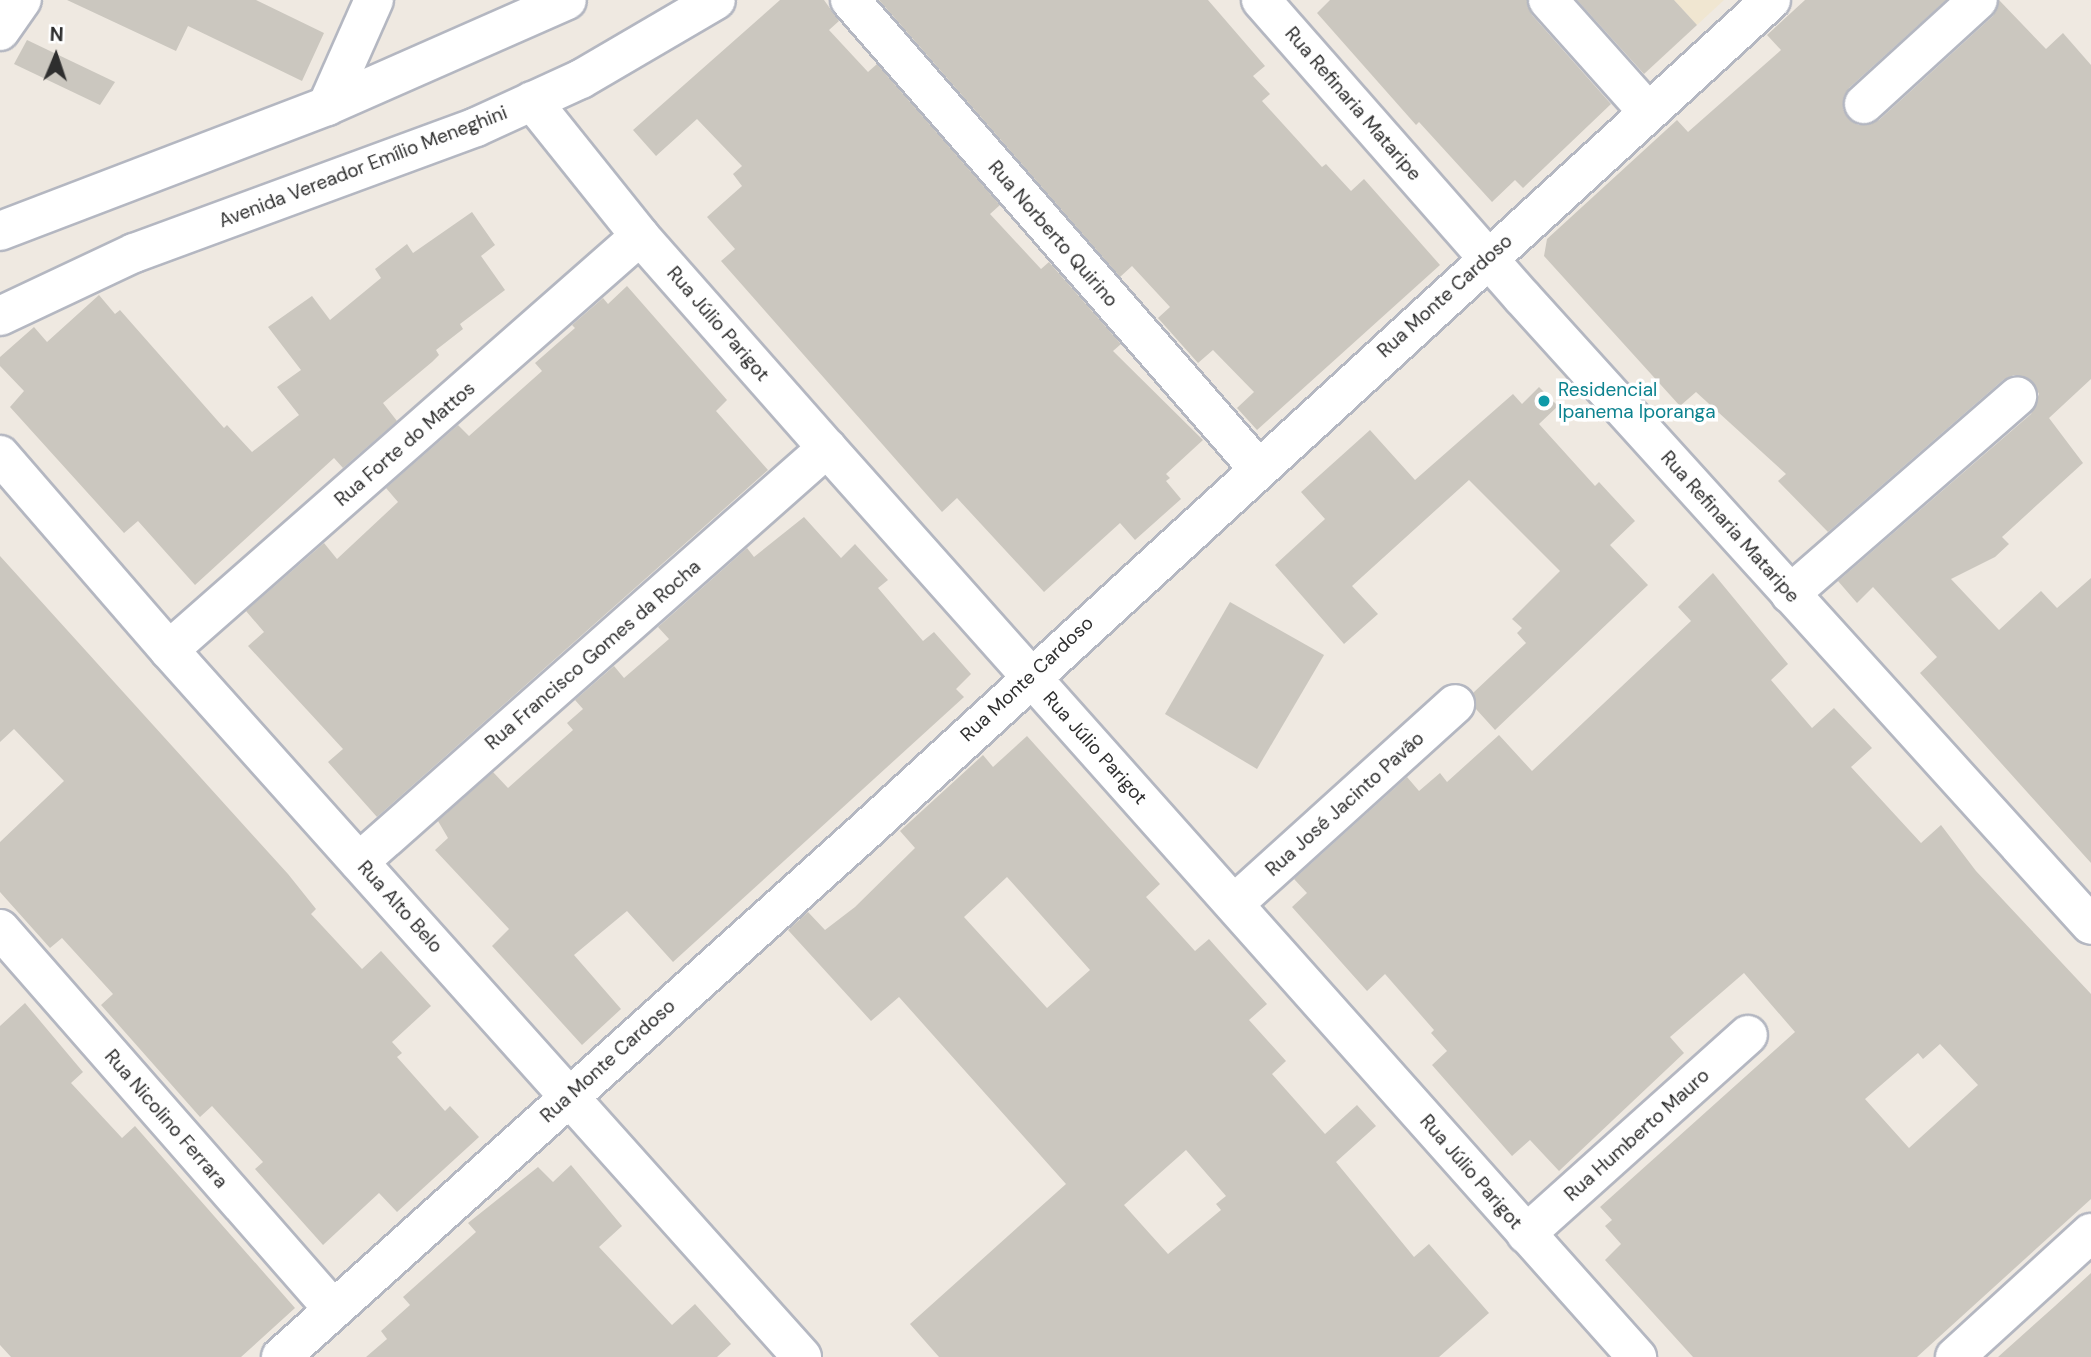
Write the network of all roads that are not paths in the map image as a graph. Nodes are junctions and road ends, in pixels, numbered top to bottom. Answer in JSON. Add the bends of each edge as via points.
{"nodes":[{"id":1,"x":22,"y":0,"type":"edge"},
{"id":2,"x":374,"y":0,"type":"edge"},
{"id":3,"x":567,"y":0,"type":"edge"},
{"id":4,"x":716,"y":0,"type":"edge"},
{"id":5,"x":850,"y":0,"type":"edge"},
{"id":6,"x":1261,"y":0,"type":"edge"},
{"id":7,"x":1548,"y":0,"type":"edge"},
{"id":8,"x":1771,"y":0,"type":"edge"},
{"id":9,"x":1978,"y":0,"type":"edge"},
{"id":10,"x":0,"y":31,"type":"edge"},
{"id":11,"x":531,"y":101,"type":"junction"},
{"id":12,"x":1864,"y":104,"type":"dead end"},
{"id":13,"x":327,"y":106,"type":"junction"},
{"id":14,"x":1648,"y":112,"type":"junction"},
{"id":15,"x":0,"y":231,"type":"edge"},
{"id":16,"x":640,"y":236,"type":"junction"},
{"id":17,"x":1488,"y":257,"type":"junction"},
{"id":18,"x":0,"y":316,"type":"edge"},
{"id":19,"x":2017,"y":397,"type":"dead end"},
{"id":20,"x":827,"y":448,"type":"junction"},
{"id":21,"x":0,"y":455,"type":"edge"},
{"id":22,"x":1256,"y":467,"type":"junction"},
{"id":23,"x":1790,"y":594,"type":"junction"},
{"id":24,"x":169,"y":650,"type":"junction"},
{"id":25,"x":1031,"y":675,"type":"junction"},
{"id":26,"x":1455,"y":704,"type":"dead end"},
{"id":27,"x":359,"y":862,"type":"junction"},
{"id":28,"x":1234,"y":904,"type":"junction"},
{"id":29,"x":2091,"y":925,"type":"edge"},
{"id":30,"x":0,"y":929,"type":"edge"},
{"id":31,"x":1748,"y":1035,"type":"dead end"},
{"id":32,"x":568,"y":1096,"type":"junction"},
{"id":33,"x":2091,"y":1233,"type":"edge"},
{"id":34,"x":1526,"y":1234,"type":"junction"},
{"id":35,"x":333,"y":1309,"type":"junction"},
{"id":36,"x":281,"y":1357,"type":"edge"},
{"id":37,"x":802,"y":1357,"type":"edge"},
{"id":38,"x":1637,"y":1357,"type":"edge"},
{"id":39,"x":1955,"y":1357,"type":"edge"}],
"edges":[{"from":1,"to":10,"type":"street"},
{"from":2,"to":13,"type":"street"},
{"from":3,"to":13,"type":"street"},
{"from":4,"to":11,"type":"street","name":"Avenida Vereador Emílio Meneghini","via":[[581,79]]},
{"from":5,"to":22,"type":"street","name":"Rua Norberto Quirino"},
{"from":6,"to":17,"type":"street","name":"Rua Refinaria Mataripe"},
{"from":7,"to":14,"type":"street"},
{"from":8,"to":14,"type":"street","name":"Rua Monte Cardoso"},
{"from":9,"to":12,"type":"street"},
{"from":11,"to":16,"type":"street","name":"Rua Júlio Parigot"},
{"from":11,"to":18,"type":"street","name":"Avenida Vereador Emílio Meneghini","via":[[374,166],[134,253]]},
{"from":13,"to":15,"type":"street"},
{"from":14,"to":17,"type":"street","name":"Rua Monte Cardoso"},
{"from":16,"to":20,"type":"street","name":"Rua Júlio Parigot"},
{"from":16,"to":24,"type":"street","name":"Rua Forte do Mattos"},
{"from":17,"to":22,"type":"street","name":"Rua Monte Cardoso"},
{"from":17,"to":23,"type":"street","name":"Rua Refinaria Mataripe"},
{"from":19,"to":23,"type":"street"},
{"from":20,"to":25,"type":"street","name":"Rua Júlio Parigot"},
{"from":20,"to":27,"type":"street","name":"Rua Francisco Gomes da Rocha"},
{"from":21,"to":24,"type":"street","name":"Rua Alto Belo"},
{"from":22,"to":25,"type":"street","name":"Rua Monte Cardoso"},
{"from":23,"to":29,"type":"street","name":"Rua Refinaria Mataripe"},
{"from":24,"to":27,"type":"street","name":"Rua Alto Belo"},
{"from":25,"to":28,"type":"street","name":"Rua Júlio Parigot"},
{"from":25,"to":32,"type":"street","name":"Rua Monte Cardoso","via":[[863,833]]},
{"from":26,"to":28,"type":"street","name":"Rua José Jacinto Pavão"},
{"from":27,"to":32,"type":"street","name":"Rua Alto Belo"},
{"from":28,"to":34,"type":"street","name":"Rua Júlio Parigot"},
{"from":30,"to":35,"type":"street","name":"Rua Nicolino Ferrara"},
{"from":31,"to":34,"type":"street","name":"Rua Humberto Mauro"},
{"from":32,"to":35,"type":"street","name":"Rua Monte Cardoso"},
{"from":32,"to":37,"type":"street","name":"Rua Alto Belo"},
{"from":33,"to":39,"type":"street"},
{"from":34,"to":38,"type":"street","name":"Rua Júlio Parigot"},
{"from":35,"to":36,"type":"street","name":"Rua Monte Cardoso"}]}
